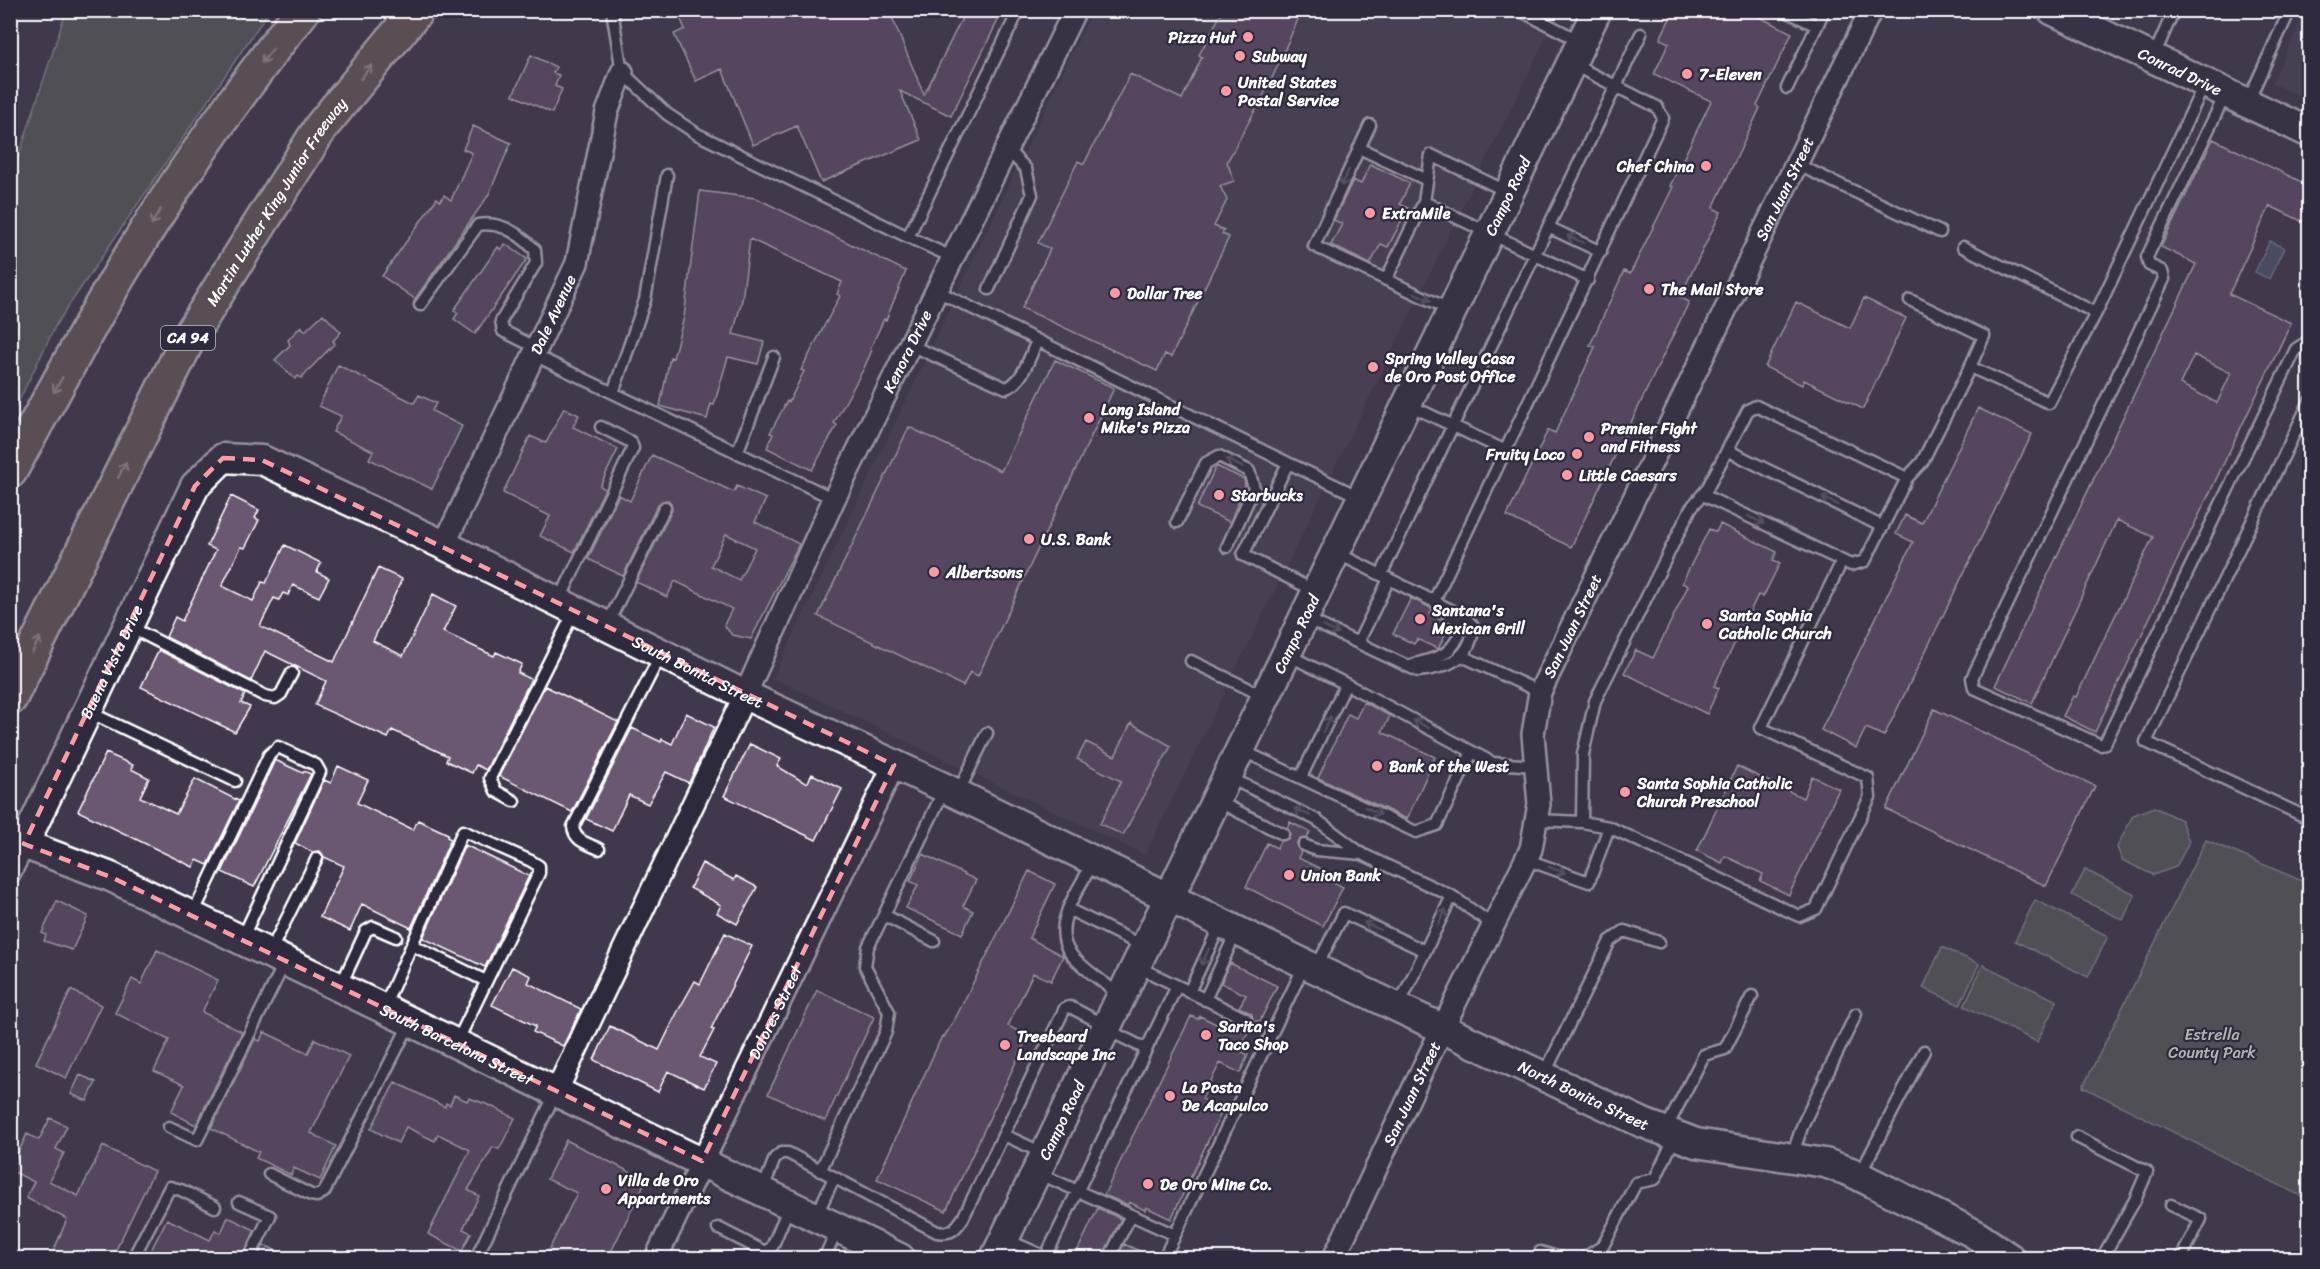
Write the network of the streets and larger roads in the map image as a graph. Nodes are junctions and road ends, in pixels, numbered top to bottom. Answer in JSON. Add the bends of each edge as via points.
{"nodes":[{"id":1,"x":303,"y":10,"type":"edge"},
{"id":2,"x":417,"y":10,"type":"edge"},
{"id":3,"x":1075,"y":10,"type":"edge"},
{"id":4,"x":1597,"y":10,"type":"edge"},
{"id":5,"x":1871,"y":10,"type":"edge"},
{"id":6,"x":2052,"y":10,"type":"edge"},
{"id":7,"x":622,"y":72,"type":"road end"},
{"id":8,"x":2310,"y":133,"type":"edge"},
{"id":9,"x":223,"y":458,"type":"joint"},
{"id":10,"x":10,"y":471,"type":"edge"},
{"id":11,"x":444,"y":545,"type":"junction"},
{"id":12,"x":745,"y":695,"type":"junction"},
{"id":13,"x":10,"y":698,"type":"edge"},
{"id":14,"x":894,"y":765,"type":"junction"},
{"id":15,"x":17,"y":842,"type":"edge"},
{"id":16,"x":10,"y":872,"type":"edge"},
{"id":17,"x":1170,"y":896,"type":"junction"},
{"id":18,"x":1443,"y":1028,"type":"junction"},
{"id":19,"x":555,"y":1094,"type":"junction"},
{"id":20,"x":702,"y":1161,"type":"junction"},
{"id":21,"x":1000,"y":1249,"type":"edge"},
{"id":22,"x":656,"y":1258,"type":"edge"},
{"id":23,"x":900,"y":1258,"type":"edge"},
{"id":24,"x":1334,"y":1258,"type":"edge"},
{"id":25,"x":2010,"y":1258,"type":"edge"}],
"edges":[{"from":1,"to":10,"type":"highway","one_way":true,"via":[[255,71],[167,201],[97,314]]},
{"from":13,"to":2,"type":"highway","name":"Martin Luther King Junior Freeway","number":"CA 94","one_way":true,"via":[[188,339],[321,127]]},
{"from":3,"to":12,"type":"street","name":"Kenora Drive","via":[[834,499]]},
{"from":4,"to":17,"type":"street","name":"Campo Road"},
{"from":5,"to":18,"type":"street","name":"San Juan Street","via":[[1540,692],[1533,734],[1537,820],[1526,859]]},
{"from":6,"to":8,"type":"street","name":"Conrad Drive"},
{"from":7,"to":11,"type":"street","name":"Dale Avenue","via":[[607,112],[577,263]]},
{"from":9,"to":11,"type":"street","name":"South Bonita Street","via":[[262,460]]},
{"from":9,"to":15,"type":"street","name":"Buena Vista Drive","via":[[195,486],[87,711]]},
{"from":11,"to":12,"type":"street","name":"South Bonita Street"},
{"from":12,"to":14,"type":"street","name":"South Bonita Street"},
{"from":12,"to":19,"type":"street","name":"Kenora Drive"},
{"from":14,"to":17,"type":"street","name":"South Bonita Street"},
{"from":14,"to":20,"type":"street","name":"Dolores Street"},
{"from":15,"to":16,"type":"street","name":"Buena Vista Drive"},
{"from":15,"to":19,"type":"street","name":"South Barcelona Street","via":[[111,877]]},
{"from":17,"to":18,"type":"street","name":"North Bonita Street"},
{"from":17,"to":21,"type":"street","name":"Campo Road"},
{"from":18,"to":24,"type":"street","name":"San Juan Street"},
{"from":18,"to":25,"type":"street","name":"North Bonita Street","via":[[1670,1134],[1696,1143],[1825,1163],[1859,1176],[1973,1233]]},
{"from":19,"to":20,"type":"street","name":"South Barcelona Street"},
{"from":20,"to":22,"type":"street","name":"Dolores Street"},
{"from":20,"to":23,"type":"street","name":"South Barcelona Street"}]}
